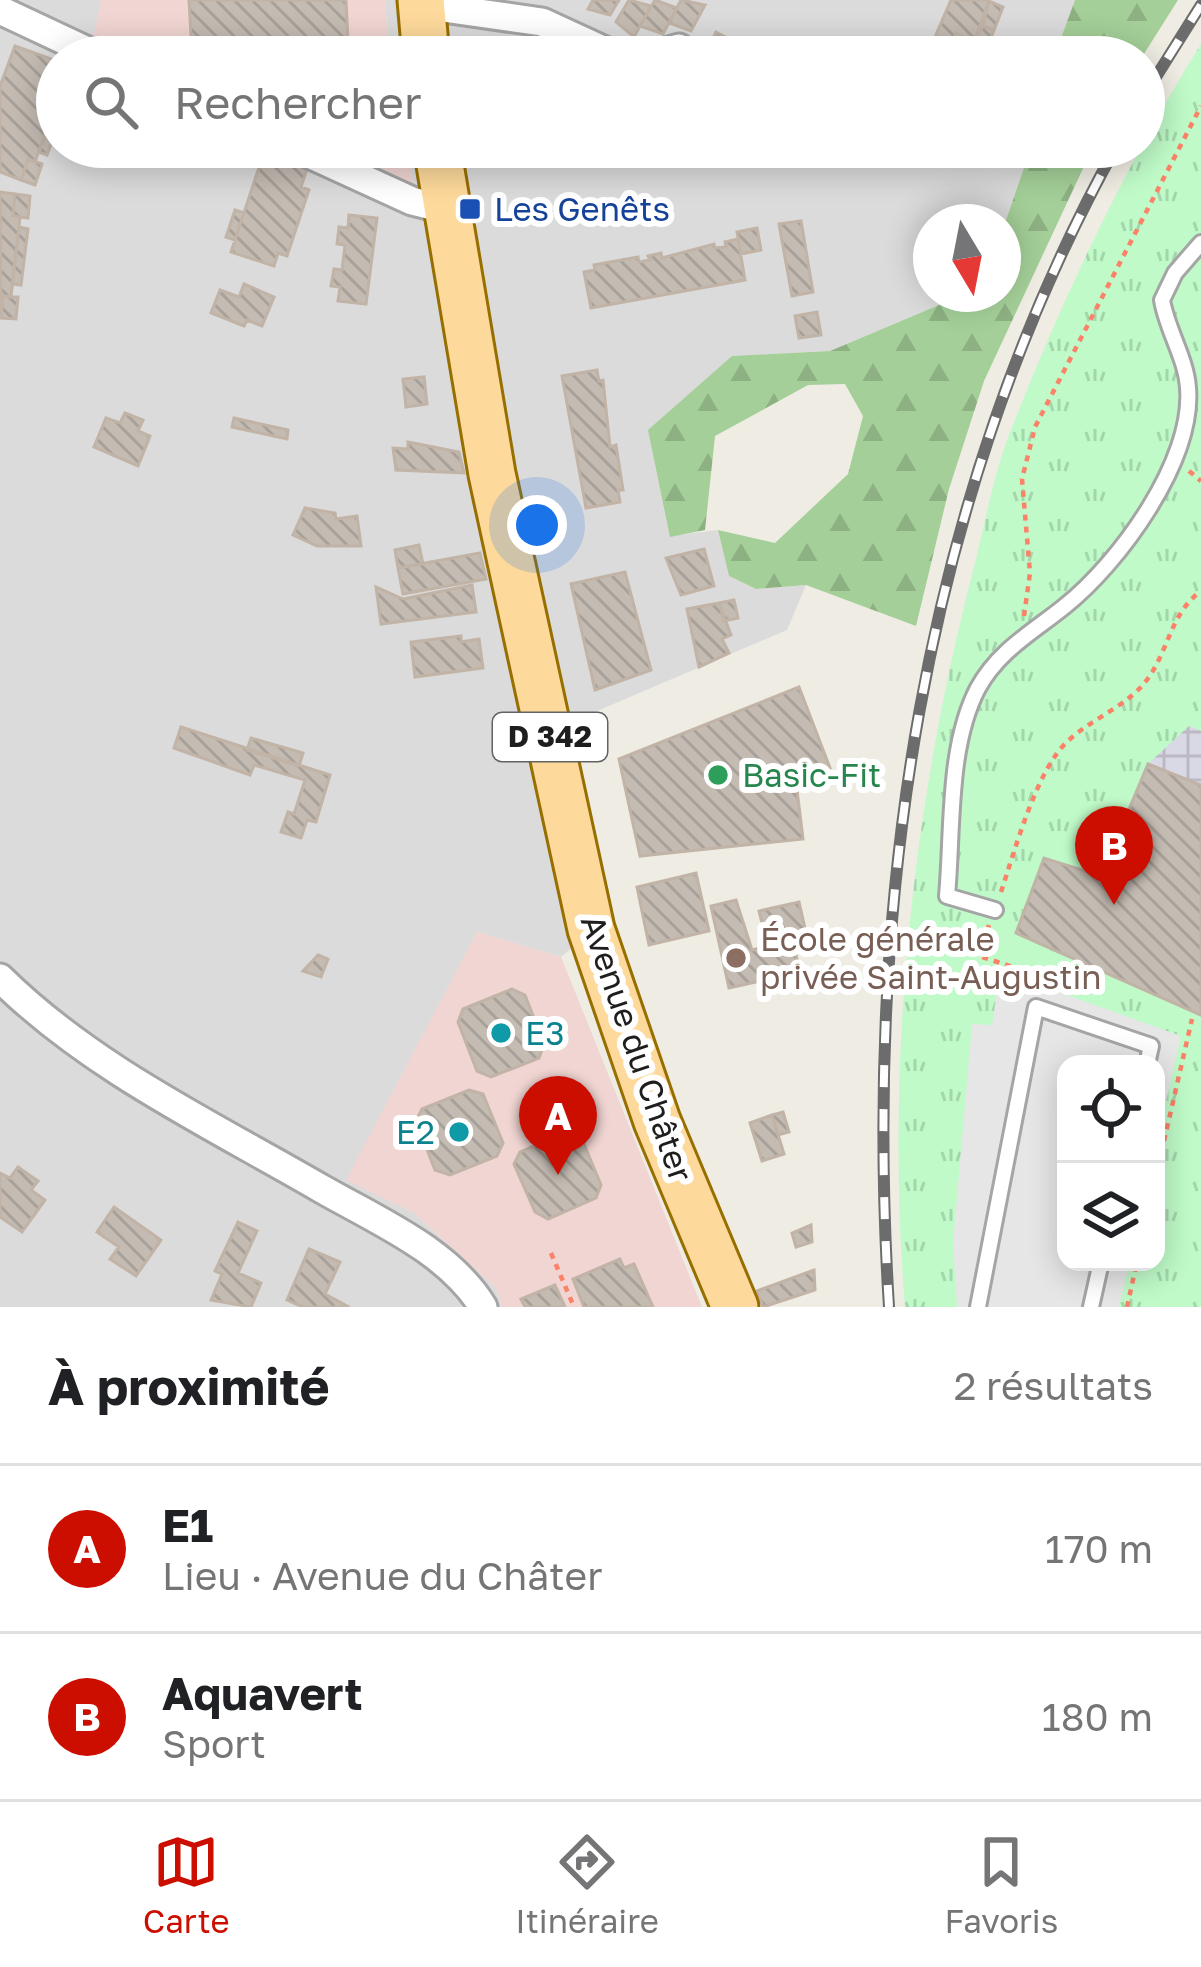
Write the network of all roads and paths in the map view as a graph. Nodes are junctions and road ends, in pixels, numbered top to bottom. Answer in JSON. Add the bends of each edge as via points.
{"nodes":[{"id":1,"x":422,"y":3,"type":"edge"},
{"id":2,"x":0,"y":10,"type":"edge"},
{"id":3,"x":55,"y":36,"type":"edge"},
{"id":4,"x":424,"y":36,"type":"edge"},
{"id":5,"x":572,"y":36,"type":"edge"},
{"id":6,"x":1201,"y":106,"type":"edge"},
{"id":7,"x":340,"y":168,"type":"edge"},
{"id":8,"x":441,"y":168,"type":"edge"},
{"id":9,"x":448,"y":210,"type":"junction"},
{"id":10,"x":1201,"y":242,"type":"edge"},
{"id":11,"x":1201,"y":590,"type":"edge"},
{"id":12,"x":1021,"y":637,"type":"junction"},
{"id":13,"x":994,"y":910,"type":"junction"},
{"id":14,"x":0,"y":978,"type":"edge"},
{"id":15,"x":1036,"y":1007,"type":"junction"},
{"id":16,"x":1192,"y":1019,"type":"dead end"},
{"id":17,"x":1149,"y":1055,"type":"edge"},
{"id":18,"x":1159,"y":1163,"type":"edge"},
{"id":19,"x":551,"y":1253,"type":"dead end"},
{"id":20,"x":1099,"y":1271,"type":"edge"},
{"id":21,"x":1135,"y":1271,"type":"edge"},
{"id":22,"x":483,"y":1307,"type":"edge"},
{"id":23,"x":574,"y":1307,"type":"edge"},
{"id":24,"x":735,"y":1307,"type":"edge"},
{"id":25,"x":978,"y":1307,"type":"edge"},
{"id":26,"x":1091,"y":1307,"type":"edge"},
{"id":27,"x":1127,"y":1307,"type":"edge"}],
"edges":[{"from":1,"to":4,"type":"main road"},
{"from":1,"to":5,"type":"street","via":[[542,22]]},
{"from":2,"to":3,"type":"street"},
{"from":6,"to":12,"type":"path","via":[[1035,427],[1022,479],[1030,573]]},
{"from":7,"to":9,"type":"street"},
{"from":8,"to":9,"type":"main road","name":"Avenue du Châter","number":"D 342"},
{"from":9,"to":24,"type":"main road","name":"Avenue du Châter","number":"D 342","via":[[492,474],[591,928],[657,1120]]},
{"from":10,"to":12,"type":"lane","via":[[1162,300],[1189,388],[1173,466],[1105,570]]},
{"from":11,"to":13,"type":"path","via":[[1176,617],[1151,675],[1064,744]]},
{"from":12,"to":13,"type":"lane","via":[[978,689],[962,732],[947,896]]},
{"from":13,"to":15,"type":"path","via":[[979,956],[1013,968]]},
{"from":14,"to":22,"type":"street","via":[[76,1042],[422,1248],[458,1273]]},
{"from":15,"to":17,"type":"lane","via":[[1151,1046]]},
{"from":15,"to":25,"type":"lane"},
{"from":16,"to":18,"type":"path"},
{"from":19,"to":23,"type":"path"},
{"from":20,"to":26,"type":"lane"},
{"from":21,"to":27,"type":"path"}]}
